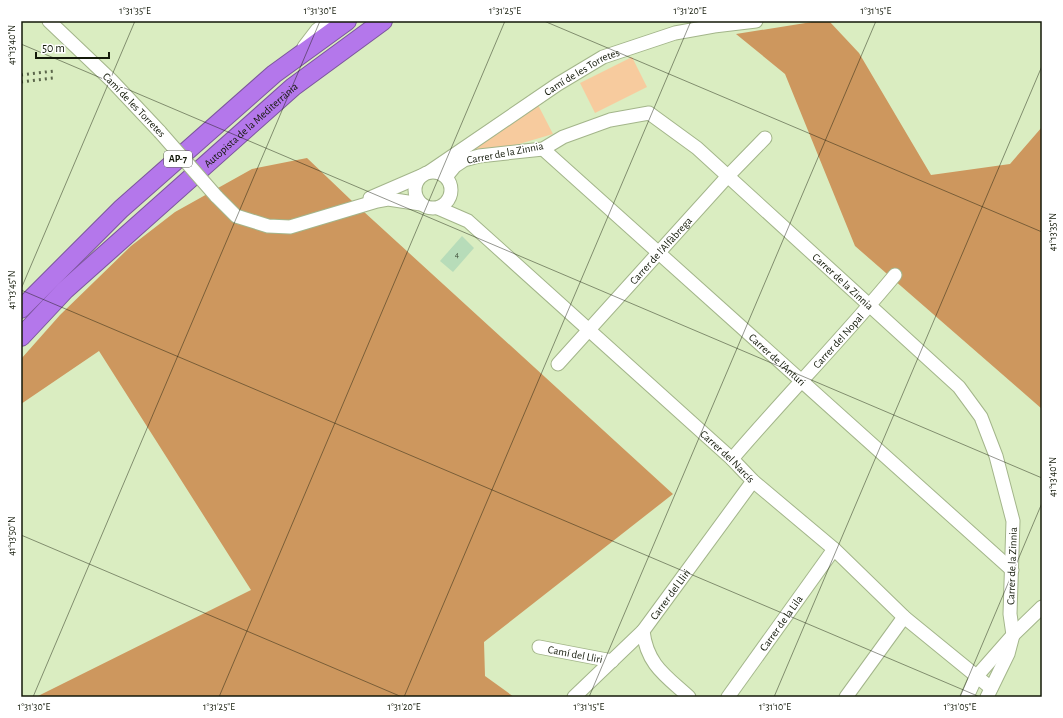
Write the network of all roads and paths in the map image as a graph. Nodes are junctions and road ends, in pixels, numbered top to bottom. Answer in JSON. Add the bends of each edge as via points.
{"nodes":[{"id":1,"x":49,"y":21,"type":"edge"},
{"id":2,"x":329,"y":21,"type":"edge"},
{"id":3,"x":346,"y":21,"type":"edge"},
{"id":4,"x":383,"y":21,"type":"edge"},
{"id":5,"x":756,"y":21,"type":"edge"},
{"id":6,"x":297,"y":58,"type":"junction"},
{"id":7,"x":765,"y":138,"type":"dead end"},
{"id":8,"x":543,"y":148,"type":"junction"},
{"id":9,"x":425,"y":174,"type":"junction"},
{"id":10,"x":446,"y":177,"type":"junction"},
{"id":11,"x":727,"y":177,"type":"junction"},
{"id":12,"x":451,"y":195,"type":"junction"},
{"id":13,"x":420,"y":204,"type":"junction"},
{"id":14,"x":438,"y":208,"type":"junction"},
{"id":15,"x":345,"y":210,"type":"junction"},
{"id":16,"x":468,"y":221,"type":"junction"},
{"id":17,"x":659,"y":252,"type":"junction"},
{"id":18,"x":895,"y":275,"type":"dead end"},
{"id":19,"x":869,"y":305,"type":"junction"},
{"id":20,"x":21,"y":309,"type":"edge"},
{"id":21,"x":588,"y":330,"type":"junction"},
{"id":22,"x":21,"y":337,"type":"edge"},
{"id":23,"x":558,"y":364,"type":"dead end"},
{"id":24,"x":801,"y":380,"type":"junction"},
{"id":25,"x":732,"y":459,"type":"junction"},
{"id":26,"x":753,"y":481,"type":"junction"},
{"id":27,"x":1013,"y":544,"type":"junction"},
{"id":28,"x":834,"y":549,"type":"junction"},
{"id":29,"x":996,"y":555,"type":"junction"},
{"id":30,"x":1012,"y":570,"type":"junction"},
{"id":31,"x":1042,"y":607,"type":"edge"},
{"id":32,"x":904,"y":617,"type":"junction"},
{"id":33,"x":643,"y":631,"type":"junction"},
{"id":34,"x":1013,"y":635,"type":"junction"},
{"id":35,"x":539,"y":647,"type":"dead end"},
{"id":36,"x":612,"y":661,"type":"junction"},
{"id":37,"x":976,"y":676,"type":"junction"},
{"id":38,"x":989,"y":692,"type":"edge"},
{"id":39,"x":574,"y":697,"type":"edge"},
{"id":40,"x":689,"y":697,"type":"edge"},
{"id":41,"x":728,"y":697,"type":"edge"},
{"id":42,"x":846,"y":697,"type":"edge"},
{"id":43,"x":967,"y":697,"type":"edge"}],
"edges":[{"from":1,"to":15,"type":"street","name":"Camí de les Torretes","bridge":true,"via":[[111,80],[236,216],[268,226],[290,227]]},
{"from":2,"to":6,"type":"street","via":[[317,30]]},
{"from":3,"to":6,"type":"highway","name":"Autopista de la Mediterrània","number":"AP-7"},
{"from":4,"to":22,"type":"highway","name":"Autopista de la Mediterrània","number":"AP-7","via":[[293,87],[65,290]]},
{"from":5,"to":9,"type":"street","name":"Camí de les Torretes","via":[[675,33],[603,57],[558,84]]},
{"from":6,"to":20,"type":"highway","name":"Autopista de la Mediterrània","number":"AP-7","via":[[274,74],[121,209]]},
{"from":7,"to":11,"type":"street","name":"Carrer de l'Alfàbrega"},
{"from":8,"to":10,"type":"street","name":"Carrer de la Zinnia","via":[[464,160]]},
{"from":8,"to":11,"type":"street","name":"Carrer de la Zinnia","via":[[563,137],[610,120],[649,113],[697,148]]},
{"from":8,"to":17,"type":"street","name":"Carrer de l'Anturi"},
{"from":9,"to":10,"type":"street","via":[[438,172]]},
{"from":9,"to":13,"type":"street","via":[[415,187]]},
{"from":9,"to":15,"type":"street","name":"Camí de les Torretes"},
{"from":10,"to":12,"type":"street","via":[[451,185]]},
{"from":11,"to":17,"type":"street","name":"Carrer de l'Alfàbrega"},
{"from":11,"to":19,"type":"street","name":"Carrer de la Zinnia"},
{"from":12,"to":14,"type":"street","via":[[449,201]]},
{"from":12,"to":16,"type":"street","name":"Carrer del Narcís"},
{"from":13,"to":14,"type":"street"},
{"from":13,"to":15,"type":"street","name":"Camí de les Torretes","via":[[388,199]]},
{"from":14,"to":16,"type":"street","name":"Carrer del Narcís"},
{"from":16,"to":21,"type":"street","name":"Carrer del Narcís"},
{"from":17,"to":21,"type":"street","name":"Carrer de l'Alfàbrega"},
{"from":17,"to":24,"type":"street","name":"Carrer de l'Anturi"},
{"from":18,"to":19,"type":"street","name":"Carrer del Nopal"},
{"from":19,"to":24,"type":"street","name":"Carrer del Nopal"},
{"from":19,"to":27,"type":"street","name":"Carrer de la Zinnia","via":[[959,387],[982,417],[996,456],[1013,522]]},
{"from":21,"to":23,"type":"street","name":"Carrer de l'Alfàbrega"},
{"from":21,"to":25,"type":"street","name":"Carrer del Narcís"},
{"from":24,"to":25,"type":"street","name":"Carrer del Nopal"},
{"from":24,"to":29,"type":"street","name":"Carrer de l'Anturi"},
{"from":25,"to":26,"type":"street","name":"Carrer del Narcís"},
{"from":26,"to":28,"type":"street","name":"Carrer del Narcís"},
{"from":26,"to":33,"type":"street","name":"Carrer del Lliri"},
{"from":27,"to":29,"type":"street","via":[[1003,553]]},
{"from":27,"to":30,"type":"street","name":"Carrer de la Zinnia"},
{"from":28,"to":32,"type":"street","name":"Carrer del Narcís"},
{"from":28,"to":41,"type":"street","name":"Carrer de la Lila"},
{"from":29,"to":30,"type":"street","name":"Carrer de l'Anturi"},
{"from":30,"to":34,"type":"street","name":"Carrer de la Zinnia","via":[[1010,614]]},
{"from":31,"to":34,"type":"street"},
{"from":32,"to":37,"type":"street","name":"Carrer del Narcís"},
{"from":32,"to":42,"type":"street"},
{"from":33,"to":36,"type":"street","name":"Carrer del Lliri"},
{"from":33,"to":40,"type":"street","via":[[645,647],[657,667]]},
{"from":34,"to":37,"type":"street"},
{"from":34,"to":38,"type":"street","name":"Carrer de la Zinnia","via":[[1008,654]]},
{"from":35,"to":36,"type":"street","name":"Camí del Lliri"},
{"from":36,"to":39,"type":"street","name":"Carrer del Lliri"},
{"from":37,"to":38,"type":"street","name":"Carrer del Narcís"},
{"from":37,"to":43,"type":"street"}]}
